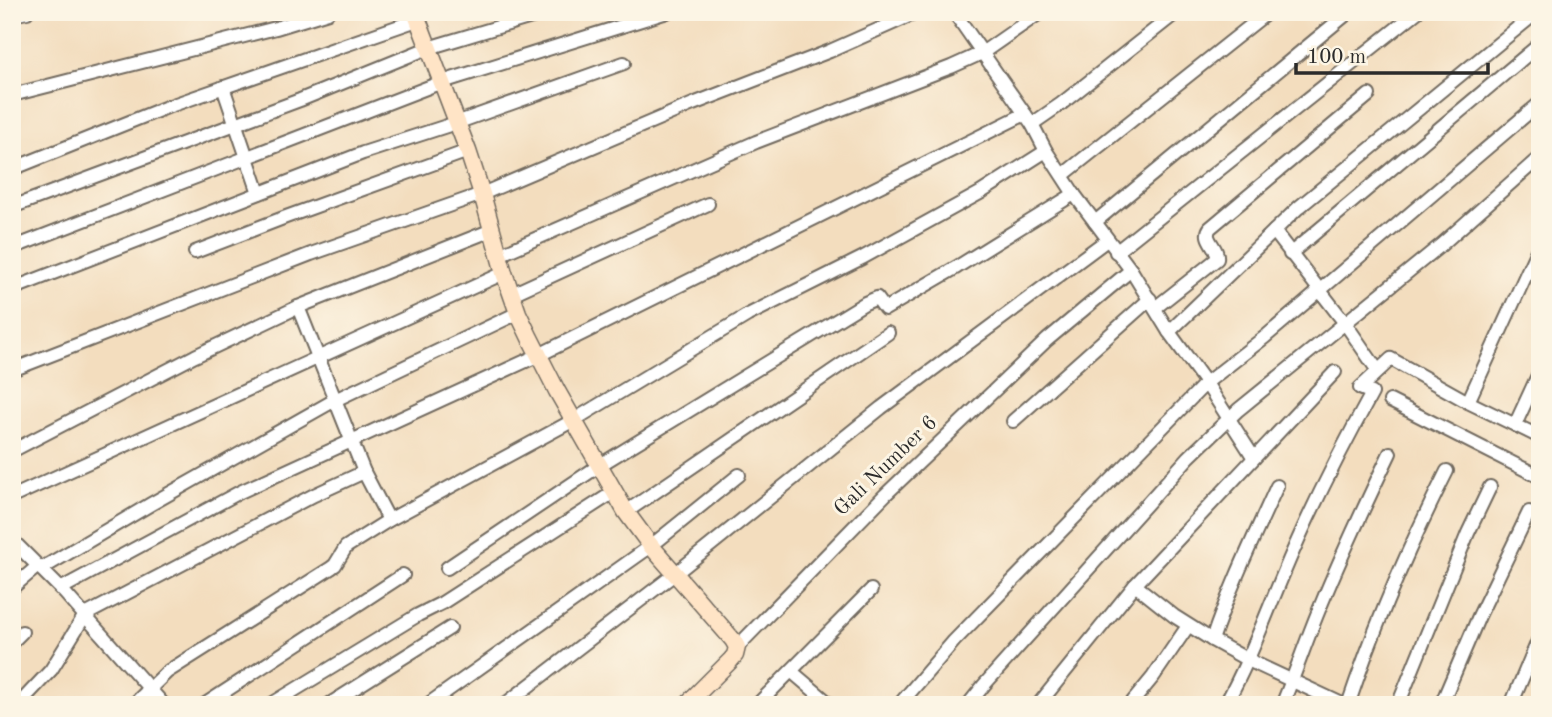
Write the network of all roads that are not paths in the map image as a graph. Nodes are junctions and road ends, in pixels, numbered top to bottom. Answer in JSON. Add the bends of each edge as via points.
{"nodes":[{"id":1,"x":27,"y":12,"type":"edge"},
{"id":2,"x":328,"y":12,"type":"edge"},
{"id":3,"x":548,"y":12,"type":"edge"},
{"id":4,"x":667,"y":12,"type":"edge"},
{"id":5,"x":918,"y":12,"type":"edge"},
{"id":6,"x":954,"y":12,"type":"edge"},
{"id":7,"x":1041,"y":12,"type":"edge"},
{"id":8,"x":1177,"y":12,"type":"edge"},
{"id":9,"x":1268,"y":12,"type":"edge"},
{"id":10,"x":1349,"y":12,"type":"edge"},
{"id":11,"x":1416,"y":12,"type":"edge"},
{"id":12,"x":1536,"y":12,"type":"edge"},
{"id":13,"x":12,"y":15,"type":"edge"},
{"id":14,"x":416,"y":16,"type":"edge"},
{"id":15,"x":1540,"y":44,"type":"edge"},
{"id":16,"x":429,"y":48,"type":"junction"},
{"id":17,"x":982,"y":53,"type":"junction"},
{"id":18,"x":624,"y":63,"type":"dead end"},
{"id":19,"x":442,"y":82,"type":"junction"},
{"id":20,"x":223,"y":87,"type":"junction"},
{"id":21,"x":12,"y":95,"type":"edge"},
{"id":22,"x":1369,"y":95,"type":"dead end"},
{"id":23,"x":1540,"y":103,"type":"edge"},
{"id":24,"x":1028,"y":119,"type":"junction"},
{"id":25,"x":236,"y":123,"type":"junction"},
{"id":26,"x":456,"y":123,"type":"junction"},
{"id":27,"x":468,"y":151,"type":"junction"},
{"id":28,"x":1046,"y":151,"type":"junction"},
{"id":29,"x":246,"y":156,"type":"junction"},
{"id":30,"x":1540,"y":157,"type":"edge"},
{"id":31,"x":12,"y":169,"type":"edge"},
{"id":32,"x":1063,"y":175,"type":"junction"},
{"id":33,"x":259,"y":192,"type":"junction"},
{"id":34,"x":482,"y":194,"type":"junction"},
{"id":35,"x":1074,"y":194,"type":"junction"},
{"id":36,"x":708,"y":204,"type":"dead end"},
{"id":37,"x":12,"y":207,"type":"edge"},
{"id":38,"x":1095,"y":222,"type":"junction"},
{"id":39,"x":492,"y":230,"type":"junction"},
{"id":40,"x":1274,"y":231,"type":"junction"},
{"id":41,"x":1107,"y":240,"type":"junction"},
{"id":42,"x":1540,"y":244,"type":"edge"},
{"id":43,"x":12,"y":248,"type":"edge"},
{"id":44,"x":195,"y":252,"type":"dead end"},
{"id":45,"x":1116,"y":252,"type":"junction"},
{"id":46,"x":1290,"y":254,"type":"junction"},
{"id":47,"x":499,"y":256,"type":"junction"},
{"id":48,"x":1131,"y":270,"type":"junction"},
{"id":49,"x":504,"y":273,"type":"junction"},
{"id":50,"x":12,"y":289,"type":"edge"},
{"id":51,"x":1320,"y":290,"type":"junction"},
{"id":52,"x":512,"y":294,"type":"junction"},
{"id":53,"x":1152,"y":303,"type":"junction"},
{"id":54,"x":298,"y":307,"type":"junction"},
{"id":55,"x":518,"y":313,"type":"junction"},
{"id":56,"x":1345,"y":323,"type":"junction"},
{"id":57,"x":1168,"y":331,"type":"junction"},
{"id":58,"x":888,"y":333,"type":"dead end"},
{"id":59,"x":539,"y":355,"type":"junction"},
{"id":60,"x":318,"y":357,"type":"junction"},
{"id":61,"x":12,"y":370,"type":"edge"},
{"id":62,"x":1378,"y":371,"type":"junction"},
{"id":63,"x":1540,"y":371,"type":"edge"},
{"id":64,"x":1335,"y":372,"type":"dead end"},
{"id":65,"x":1206,"y":383,"type":"junction"},
{"id":66,"x":335,"y":400,"type":"junction"},
{"id":67,"x":1390,"y":401,"type":"dead end"},
{"id":68,"x":1468,"y":402,"type":"junction"},
{"id":69,"x":1229,"y":419,"type":"junction"},
{"id":70,"x":574,"y":420,"type":"junction"},
{"id":71,"x":1013,"y":421,"type":"dead end"},
{"id":72,"x":1515,"y":425,"type":"junction"},
{"id":73,"x":1540,"y":437,"type":"edge"},
{"id":74,"x":352,"y":441,"type":"junction"},
{"id":75,"x":12,"y":451,"type":"edge"},
{"id":76,"x":1390,"y":453,"type":"dead end"},
{"id":77,"x":1254,"y":458,"type":"junction"},
{"id":78,"x":600,"y":465,"type":"junction"},
{"id":79,"x":1447,"y":471,"type":"dead end"},
{"id":80,"x":364,"y":472,"type":"junction"},
{"id":81,"x":739,"y":475,"type":"dead end"},
{"id":82,"x":1540,"y":477,"type":"edge"},
{"id":83,"x":1276,"y":486,"type":"dead end"},
{"id":84,"x":1490,"y":487,"type":"dead end"},
{"id":85,"x":614,"y":492,"type":"junction"},
{"id":86,"x":12,"y":497,"type":"edge"},
{"id":87,"x":626,"y":512,"type":"junction"},
{"id":88,"x":1530,"y":512,"type":"dead end"},
{"id":89,"x":389,"y":520,"type":"junction"},
{"id":90,"x":12,"y":540,"type":"edge"},
{"id":91,"x":651,"y":546,"type":"junction"},
{"id":92,"x":40,"y":567,"type":"junction"},
{"id":93,"x":447,"y":568,"type":"dead end"},
{"id":94,"x":676,"y":573,"type":"junction"},
{"id":95,"x":403,"y":575,"type":"dead end"},
{"id":96,"x":1135,"y":584,"type":"junction"},
{"id":97,"x":12,"y":587,"type":"edge"},
{"id":98,"x":871,"y":590,"type":"dead end"},
{"id":99,"x":63,"y":591,"type":"junction"},
{"id":100,"x":85,"y":615,"type":"junction"},
{"id":101,"x":1188,"y":626,"type":"junction"},
{"id":102,"x":450,"y":628,"type":"dead end"},
{"id":103,"x":1540,"y":636,"type":"edge"},
{"id":104,"x":1212,"y":640,"type":"junction"},
{"id":105,"x":737,"y":647,"type":"junction"},
{"id":106,"x":1248,"y":660,"type":"junction"},
{"id":107,"x":791,"y":671,"type":"junction"},
{"id":108,"x":1293,"y":680,"type":"junction"},
{"id":109,"x":150,"y":690,"type":"junction"},
{"id":110,"x":1044,"y":702,"type":"edge"},
{"id":111,"x":18,"y":705,"type":"edge"},
{"id":112,"x":133,"y":705,"type":"edge"},
{"id":113,"x":164,"y":705,"type":"edge"},
{"id":114,"x":204,"y":705,"type":"edge"},
{"id":115,"x":270,"y":705,"type":"edge"},
{"id":116,"x":328,"y":705,"type":"edge"},
{"id":117,"x":427,"y":705,"type":"edge"},
{"id":118,"x":503,"y":705,"type":"edge"},
{"id":119,"x":686,"y":705,"type":"edge"},
{"id":120,"x":757,"y":705,"type":"edge"},
{"id":121,"x":831,"y":705,"type":"edge"},
{"id":122,"x":899,"y":705,"type":"edge"},
{"id":123,"x":968,"y":705,"type":"edge"},
{"id":124,"x":1130,"y":705,"type":"edge"},
{"id":125,"x":1225,"y":705,"type":"edge"},
{"id":126,"x":1282,"y":705,"type":"edge"},
{"id":127,"x":1346,"y":705,"type":"edge"},
{"id":128,"x":1398,"y":705,"type":"edge"},
{"id":129,"x":1441,"y":705,"type":"edge"},
{"id":130,"x":1511,"y":705,"type":"edge"}],
"edges":[{"from":1,"to":13,"type":"street"},
{"from":2,"to":21,"type":"street"},
{"from":3,"to":16,"type":"street"},
{"from":4,"to":19,"type":"street"},
{"from":5,"to":34,"type":"street"},
{"from":6,"to":17,"type":"street"},
{"from":7,"to":17,"type":"street"},
{"from":8,"to":24,"type":"street","via":[[1072,95]]},
{"from":9,"to":32,"type":"street"},
{"from":10,"to":38,"type":"street"},
{"from":11,"to":45,"type":"street"},
{"from":12,"to":40,"type":"street"},
{"from":14,"to":16,"type":"street"},
{"from":14,"to":20,"type":"street"},
{"from":15,"to":46,"type":"street"},
{"from":16,"to":19,"type":"street"},
{"from":16,"to":25,"type":"street"},
{"from":17,"to":24,"type":"street"},
{"from":17,"to":47,"type":"street","via":[[756,142]]},
{"from":18,"to":26,"type":"street"},
{"from":19,"to":26,"type":"street"},
{"from":19,"to":29,"type":"street"},
{"from":20,"to":25,"type":"street"},
{"from":20,"to":31,"type":"street"},
{"from":22,"to":53,"type":"street","via":[[1210,228],[1207,235],[1217,259]]},
{"from":23,"to":51,"type":"street"},
{"from":24,"to":28,"type":"street"},
{"from":24,"to":59,"type":"street"},
{"from":25,"to":29,"type":"street"},
{"from":25,"to":37,"type":"street"},
{"from":26,"to":27,"type":"street"},
{"from":26,"to":33,"type":"street"},
{"from":27,"to":34,"type":"street"},
{"from":27,"to":44,"type":"street"},
{"from":28,"to":32,"type":"street"},
{"from":28,"to":70,"type":"street","via":[[862,258],[748,315]]},
{"from":29,"to":33,"type":"street"},
{"from":29,"to":43,"type":"street"},
{"from":30,"to":56,"type":"street"},
{"from":32,"to":35,"type":"street"},
{"from":33,"to":50,"type":"street"},
{"from":34,"to":39,"type":"street"},
{"from":34,"to":61,"type":"street","via":[[311,254]]},
{"from":35,"to":38,"type":"street"},
{"from":35,"to":78,"type":"street","via":[[885,309],[877,298],[865,303]]},
{"from":36,"to":52,"type":"street"},
{"from":38,"to":41,"type":"street"},
{"from":39,"to":47,"type":"street"},
{"from":39,"to":54,"type":"street"},
{"from":40,"to":46,"type":"street"},
{"from":40,"to":57,"type":"street"},
{"from":41,"to":45,"type":"street"},
{"from":41,"to":94,"type":"street","via":[[881,408]]},
{"from":42,"to":68,"type":"street"},
{"from":45,"to":48,"type":"street"},
{"from":46,"to":51,"type":"street"},
{"from":47,"to":49,"type":"street"},
{"from":48,"to":53,"type":"street"},
{"from":48,"to":105,"type":"street","name":"Gali Number 6","via":[[1047,340],[885,495]]},
{"from":49,"to":52,"type":"street"},
{"from":49,"to":60,"type":"street"},
{"from":51,"to":56,"type":"street"},
{"from":51,"to":65,"type":"street"},
{"from":52,"to":55,"type":"street"},
{"from":53,"to":57,"type":"street"},
{"from":53,"to":71,"type":"street"},
{"from":54,"to":60,"type":"street"},
{"from":54,"to":75,"type":"street"},
{"from":55,"to":59,"type":"street"},
{"from":55,"to":66,"type":"street"},
{"from":56,"to":62,"type":"street"},
{"from":56,"to":69,"type":"street"},
{"from":57,"to":65,"type":"street"},
{"from":58,"to":87,"type":"street"},
{"from":59,"to":70,"type":"street"},
{"from":59,"to":74,"type":"street"},
{"from":60,"to":66,"type":"street"},
{"from":60,"to":86,"type":"street"},
{"from":62,"to":68,"type":"street","via":[[1391,359]]},
{"from":62,"to":106,"type":"street","via":[[1360,388],[1371,393],[1314,504]]},
{"from":63,"to":72,"type":"street"},
{"from":64,"to":77,"type":"street"},
{"from":65,"to":69,"type":"street"},
{"from":65,"to":122,"type":"street","via":[[954,641]]},
{"from":66,"to":74,"type":"street"},
{"from":66,"to":92,"type":"street"},
{"from":67,"to":82,"type":"street"},
{"from":68,"to":72,"type":"street"},
{"from":69,"to":77,"type":"street"},
{"from":69,"to":123,"type":"street","via":[[1189,457]]},
{"from":70,"to":78,"type":"street"},
{"from":70,"to":89,"type":"street"},
{"from":72,"to":73,"type":"street"},
{"from":74,"to":80,"type":"street"},
{"from":74,"to":99,"type":"street","via":[[240,492]]},
{"from":76,"to":108,"type":"street","via":[[1321,605]]},
{"from":77,"to":96,"type":"street"},
{"from":78,"to":85,"type":"street"},
{"from":78,"to":93,"type":"street"},
{"from":79,"to":127,"type":"street","via":[[1386,603]]},
{"from":80,"to":89,"type":"street"},
{"from":80,"to":100,"type":"street"},
{"from":81,"to":91,"type":"street"},
{"from":83,"to":104,"type":"street"},
{"from":84,"to":128,"type":"street"},
{"from":85,"to":87,"type":"street"},
{"from":85,"to":115,"type":"street","via":[[442,603]]},
{"from":87,"to":91,"type":"street"},
{"from":88,"to":129,"type":"street"},
{"from":89,"to":109,"type":"street","via":[[346,547],[331,568],[167,672]]},
{"from":90,"to":92,"type":"street"},
{"from":91,"to":94,"type":"street"},
{"from":91,"to":117,"type":"street"},
{"from":92,"to":97,"type":"street"},
{"from":92,"to":99,"type":"street"},
{"from":94,"to":105,"type":"street"},
{"from":94,"to":118,"type":"street"},
{"from":95,"to":114,"type":"street"},
{"from":96,"to":101,"type":"street"},
{"from":96,"to":110,"type":"street"},
{"from":98,"to":107,"type":"street"},
{"from":99,"to":100,"type":"street"},
{"from":100,"to":109,"type":"street"},
{"from":100,"to":111,"type":"street","via":[[51,670]]},
{"from":101,"to":104,"type":"street"},
{"from":101,"to":124,"type":"street"},
{"from":102,"to":116,"type":"street"},
{"from":103,"to":130,"type":"street"},
{"from":104,"to":106,"type":"street"},
{"from":105,"to":119,"type":"street","name":"Gali Number 6","via":[[730,661]]},
{"from":106,"to":108,"type":"street"},
{"from":106,"to":125,"type":"street"},
{"from":107,"to":120,"type":"street"},
{"from":107,"to":121,"type":"street"},
{"from":108,"to":126,"type":"street"},
{"from":108,"to":127,"type":"street"},
{"from":109,"to":112,"type":"street"},
{"from":109,"to":113,"type":"street"}]}
